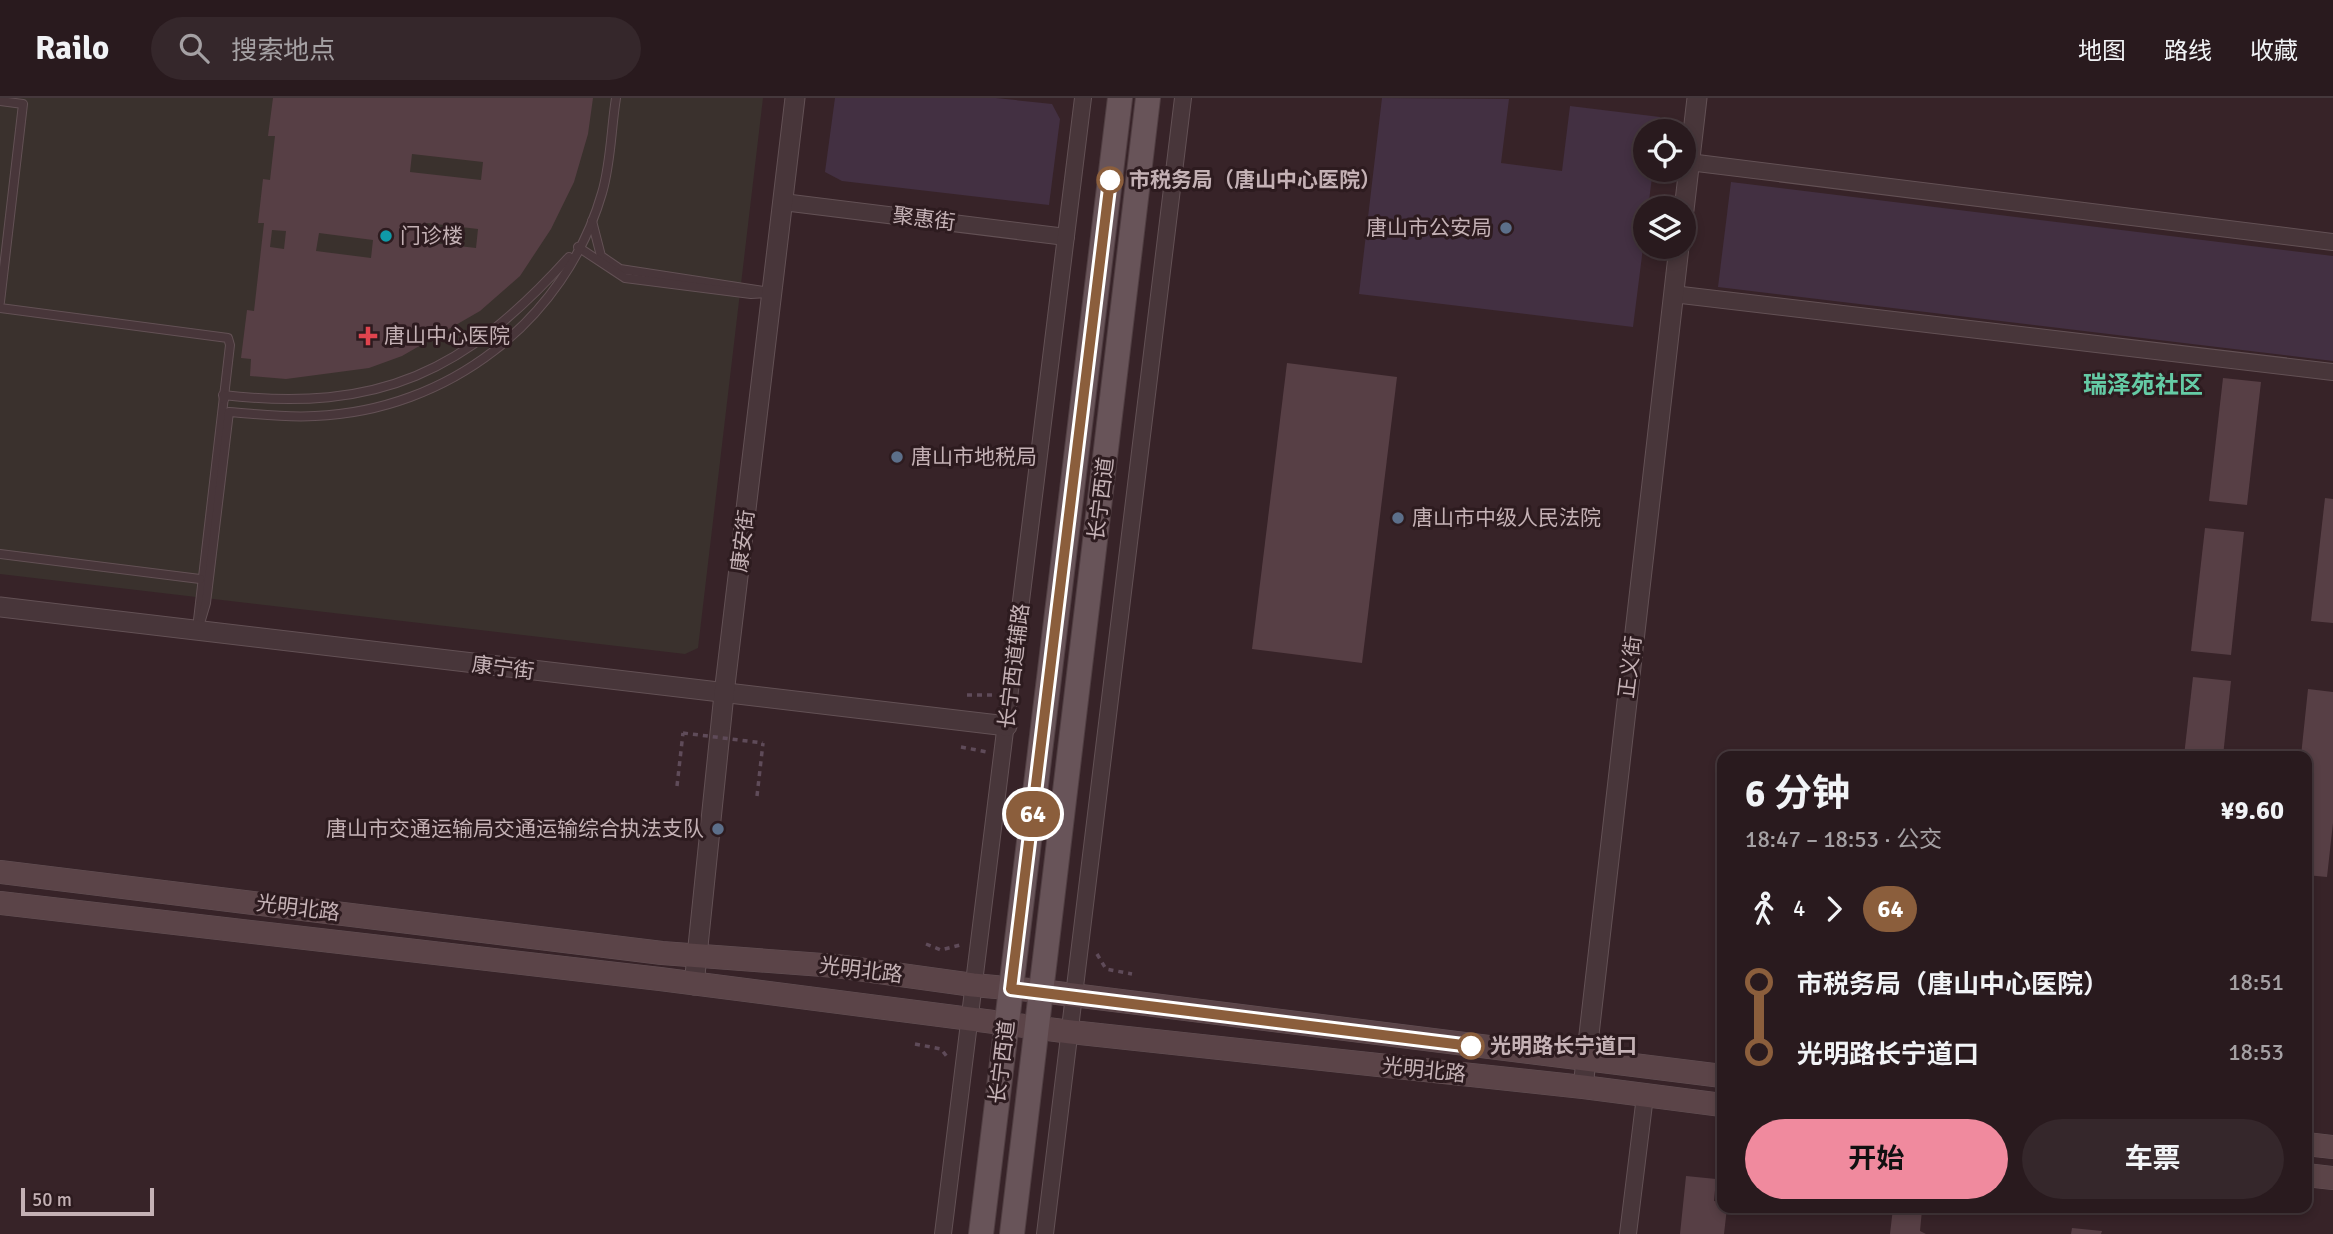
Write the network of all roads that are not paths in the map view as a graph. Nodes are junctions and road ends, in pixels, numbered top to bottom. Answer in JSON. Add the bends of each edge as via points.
{"nodes":[{"id":1,"x":616,"y":98,"type":"edge"},
{"id":2,"x":795,"y":98,"type":"edge"},
{"id":3,"x":1083,"y":98,"type":"edge"},
{"id":4,"x":1120,"y":98,"type":"edge"},
{"id":5,"x":1148,"y":98,"type":"edge"},
{"id":6,"x":1183,"y":98,"type":"edge"},
{"id":7,"x":1697,"y":98,"type":"edge"},
{"id":8,"x":0,"y":101,"type":"edge"},
{"id":9,"x":24,"y":101,"type":"edge"},
{"id":10,"x":1694,"y":119,"type":"edge"},
{"id":11,"x":1696,"y":163,"type":"edge"},
{"id":12,"x":783,"y":202,"type":"junction"},
{"id":13,"x":592,"y":221,"type":"junction"},
{"id":14,"x":1066,"y":237,"type":"junction"},
{"id":15,"x":2333,"y":242,"type":"edge"},
{"id":16,"x":578,"y":247,"type":"junction"},
{"id":17,"x":1677,"y":259,"type":"edge"},
{"id":18,"x":773,"y":293,"type":"junction"},
{"id":19,"x":1673,"y":294,"type":"junction"},
{"id":20,"x":0,"y":302,"type":"edge"},
{"id":21,"x":0,"y":308,"type":"edge"},
{"id":22,"x":2333,"y":372,"type":"edge"},
{"id":23,"x":223,"y":396,"type":"junction"},
{"id":24,"x":229,"y":412,"type":"junction"},
{"id":25,"x":0,"y":554,"type":"edge"},
{"id":26,"x":200,"y":579,"type":"junction"},
{"id":27,"x":0,"y":607,"type":"edge"},
{"id":28,"x":198,"y":630,"type":"junction"},
{"id":29,"x":724,"y":694,"type":"junction"},
{"id":30,"x":1007,"y":726,"type":"junction"},
{"id":31,"x":0,"y":872,"type":"edge"},
{"id":32,"x":0,"y":903,"type":"edge"},
{"id":33,"x":697,"y":954,"type":"junction"},
{"id":34,"x":694,"y":985,"type":"junction"},
{"id":35,"x":973,"y":985,"type":"junction"},
{"id":36,"x":1011,"y":989,"type":"junction"},
{"id":37,"x":1041,"y":991,"type":"junction"},
{"id":38,"x":1076,"y":996,"type":"junction"},
{"id":39,"x":969,"y":1017,"type":"junction"},
{"id":40,"x":1007,"y":1023,"type":"junction"},
{"id":41,"x":1036,"y":1027,"type":"junction"},
{"id":42,"x":1071,"y":1031,"type":"junction"},
{"id":43,"x":1587,"y":1060,"type":"junction"},
{"id":44,"x":1717,"y":1075,"type":"edge"},
{"id":45,"x":1583,"y":1087,"type":"junction"},
{"id":46,"x":1644,"y":1096,"type":"junction"},
{"id":47,"x":1717,"y":1104,"type":"edge"},
{"id":48,"x":2312,"y":1145,"type":"edge"},
{"id":49,"x":2333,"y":1147,"type":"edge"},
{"id":50,"x":2312,"y":1176,"type":"edge"},
{"id":51,"x":2333,"y":1178,"type":"edge"},
{"id":52,"x":943,"y":1234,"type":"edge"},
{"id":53,"x":981,"y":1234,"type":"edge"},
{"id":54,"x":1012,"y":1234,"type":"edge"},
{"id":55,"x":1045,"y":1234,"type":"edge"},
{"id":56,"x":1628,"y":1234,"type":"edge"}],
"edges":[{"from":1,"to":13,"type":"lane","via":[[603,191]]},
{"from":2,"to":12,"type":"street","name":"康安街"},
{"from":3,"to":14,"type":"street","name":"长宁西道辅路"},
{"from":4,"to":36,"type":"main road","name":"长宁西道"},
{"from":5,"to":37,"type":"main road","name":"长宁西道"},
{"from":6,"to":38,"type":"street"},
{"from":7,"to":10,"type":"street"},
{"from":8,"to":9,"type":"lane"},
{"from":9,"to":20,"type":"lane"},
{"from":11,"to":15,"type":"street"},
{"from":12,"to":14,"type":"street","name":"聚惠街"},
{"from":12,"to":18,"type":"street","name":"康安街"},
{"from":13,"to":16,"type":"lane"},
{"from":13,"to":18,"type":"lane","via":[[601,256],[620,269]]},
{"from":14,"to":30,"type":"street","name":"长宁西道辅路"},
{"from":16,"to":18,"type":"lane","via":[[625,278]]},
{"from":16,"to":23,"type":"lane","via":[[504,324],[440,367],[344,395],[261,400]]},
{"from":16,"to":24,"type":"lane","via":[[550,300],[525,326],[443,384],[347,413]]},
{"from":17,"to":19,"type":"street","name":"正义街"},
{"from":18,"to":29,"type":"street","name":"康安街"},
{"from":19,"to":22,"type":"street"},
{"from":19,"to":43,"type":"street","name":"正义街"},
{"from":21,"to":23,"type":"lane","via":[[220,334],[230,345]]},
{"from":23,"to":24,"type":"lane"},
{"from":23,"to":26,"type":"lane"},
{"from":24,"to":28,"type":"lane","via":[[206,603]]},
{"from":25,"to":26,"type":"lane"},
{"from":26,"to":28,"type":"lane"},
{"from":27,"to":28,"type":"street","name":"康宁街"},
{"from":28,"to":29,"type":"street","name":"康宁街"},
{"from":29,"to":30,"type":"street","name":"康宁街"},
{"from":29,"to":33,"type":"street","name":"康安街"},
{"from":30,"to":35,"type":"street","name":"长宁西道辅路"},
{"from":31,"to":33,"type":"main road","name":"光明北路"},
{"from":32,"to":34,"type":"main road","name":"光明北路"},
{"from":33,"to":34,"type":"street","name":"康安街"},
{"from":33,"to":35,"type":"main road","name":"光明北路","via":[[836,966]]},
{"from":34,"to":39,"type":"main road","name":"光明北路"},
{"from":35,"to":36,"type":"main road","name":"光明北路"},
{"from":35,"to":39,"type":"street","name":"长宁西道辅路"},
{"from":36,"to":37,"type":"main road","name":"光明北路"},
{"from":36,"to":40,"type":"main road","name":"长宁西道"},
{"from":37,"to":38,"type":"main road","name":"光明北路"},
{"from":37,"to":41,"type":"main road","name":"长宁西道"},
{"from":38,"to":42,"type":"street"},
{"from":38,"to":43,"type":"main road","name":"光明北路"},
{"from":39,"to":40,"type":"main road","name":"光明北路"},
{"from":39,"to":52,"type":"street","name":"长宁西道辅路"},
{"from":40,"to":41,"type":"main road","name":"光明北路"},
{"from":40,"to":53,"type":"main road","name":"长宁西道"},
{"from":41,"to":42,"type":"main road","name":"光明北路"},
{"from":41,"to":54,"type":"main road","name":"长宁西道"},
{"from":42,"to":45,"type":"main road","name":"光明北路"},
{"from":42,"to":55,"type":"street"},
{"from":43,"to":44,"type":"main road","name":"光明北路"},
{"from":43,"to":45,"type":"street","name":"正义街"},
{"from":45,"to":46,"type":"main road","name":"光明北路"},
{"from":46,"to":47,"type":"main road","name":"光明北路"},
{"from":46,"to":56,"type":"street"},
{"from":48,"to":49,"type":"main road"},
{"from":50,"to":51,"type":"main road"}]}
